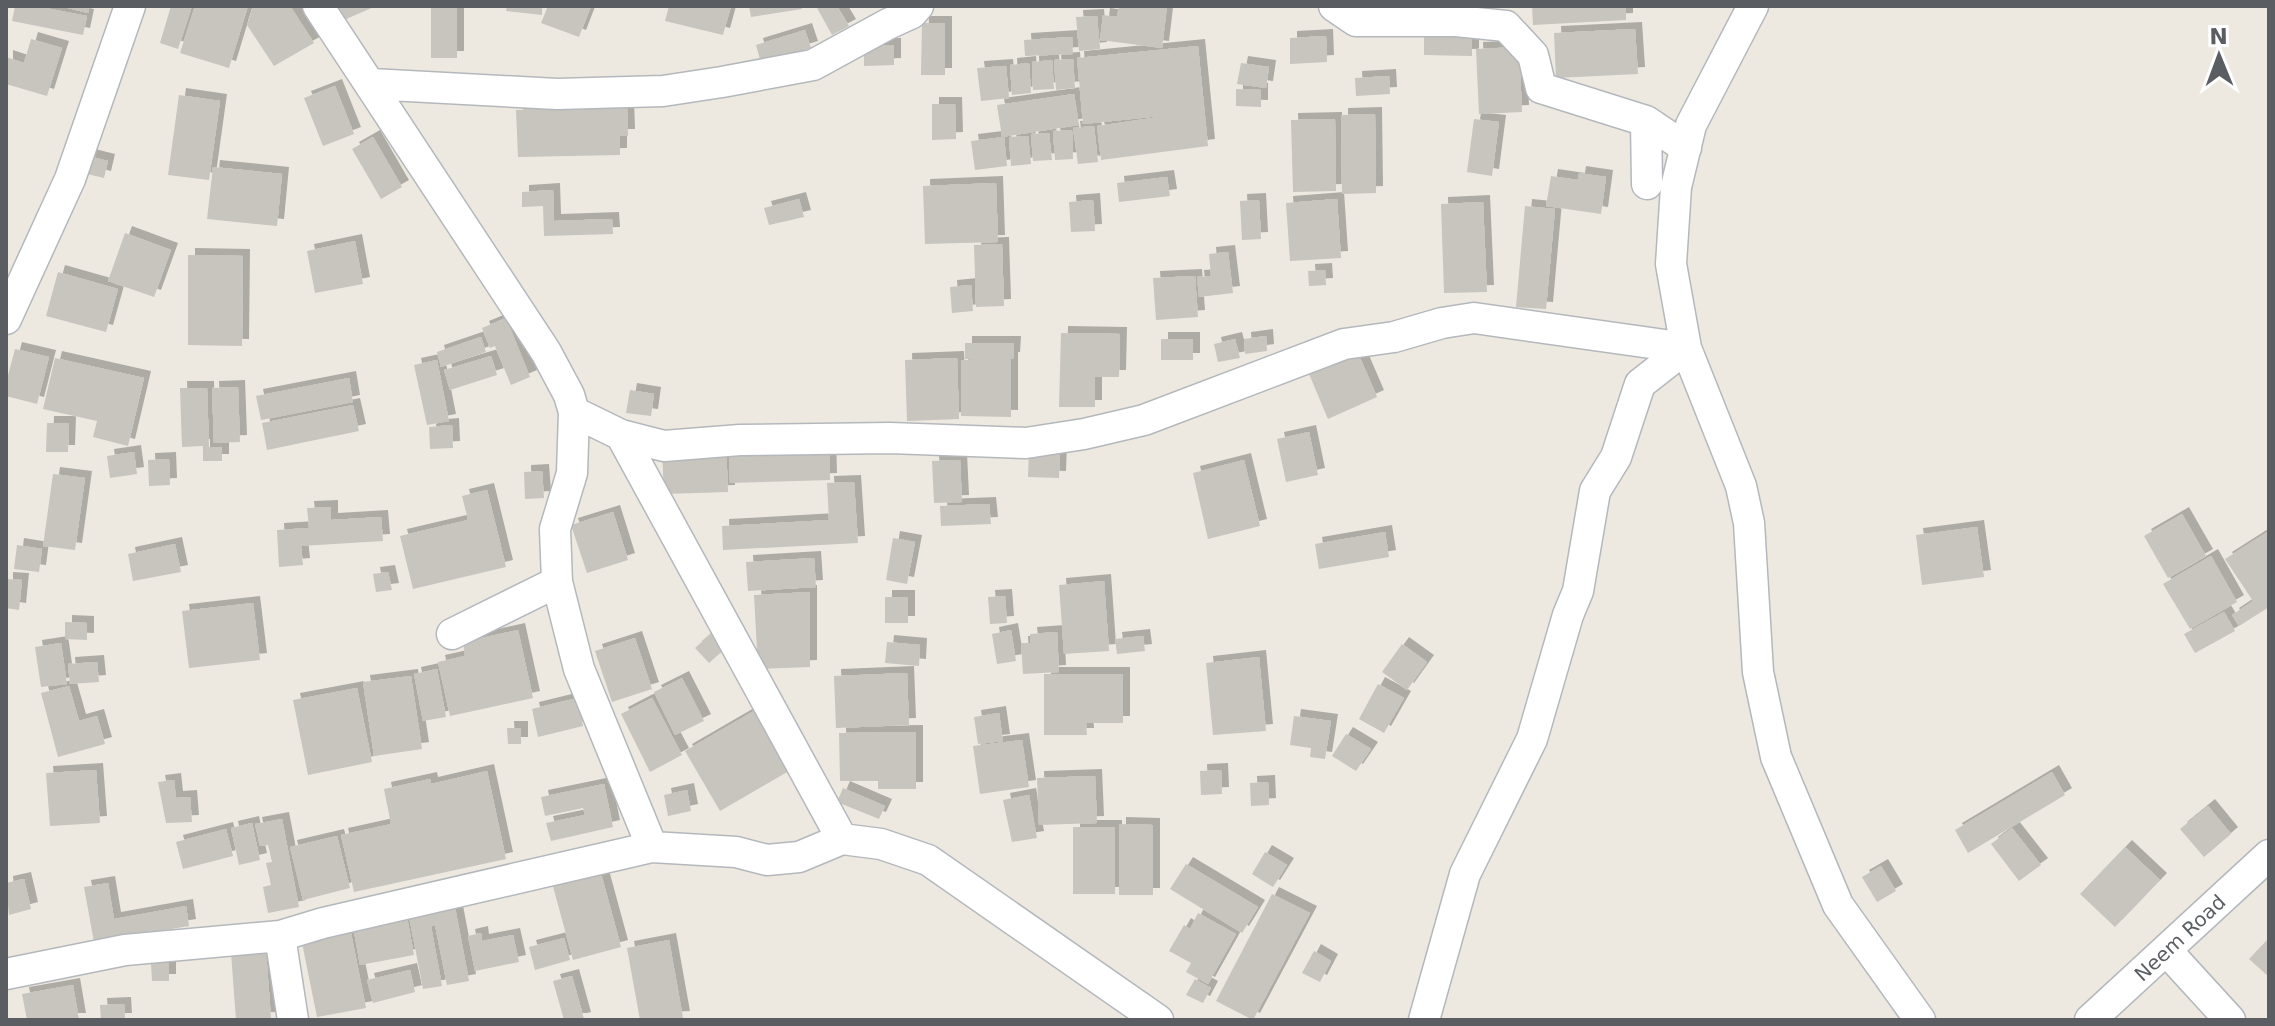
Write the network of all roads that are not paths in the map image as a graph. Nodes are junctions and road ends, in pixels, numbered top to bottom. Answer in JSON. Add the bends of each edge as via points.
{"nodes":[{"id":1,"x":130,"y":6,"type":"edge"},
{"id":2,"x":318,"y":6,"type":"edge"},
{"id":3,"x":918,"y":6,"type":"edge"},
{"id":4,"x":1334,"y":6,"type":"edge"},
{"id":5,"x":1753,"y":6,"type":"edge"},
{"id":6,"x":1505,"y":16,"type":"edge"},
{"id":7,"x":371,"y":84,"type":"junction"},
{"id":8,"x":1646,"y":121,"type":"junction"},
{"id":9,"x":1686,"y":148,"type":"junction"},
{"id":10,"x":1647,"y":184,"type":"dead end"},
{"id":11,"x":6,"y":319,"type":"edge"},
{"id":12,"x":1686,"y":348,"type":"junction"},
{"id":13,"x":574,"y":412,"type":"junction"},
{"id":14,"x":621,"y":435,"type":"junction"},
{"id":15,"x":557,"y":582,"type":"junction"},
{"id":16,"x":452,"y":634,"type":"dead end"},
{"id":17,"x":842,"y":839,"type":"junction"},
{"id":18,"x":652,"y":847,"type":"junction"},
{"id":19,"x":2269,"y":855,"type":"edge"},
{"id":20,"x":280,"y":936,"type":"junction"},
{"id":21,"x":2166,"y":950,"type":"junction"},
{"id":22,"x":6,"y":974,"type":"edge"},
{"id":23,"x":293,"y":1020,"type":"edge"},
{"id":24,"x":1158,"y":1020,"type":"edge"},
{"id":25,"x":1424,"y":1020,"type":"edge"},
{"id":26,"x":1920,"y":1020,"type":"edge"},
{"id":27,"x":2090,"y":1020,"type":"edge"},
{"id":28,"x":2230,"y":1020,"type":"edge"}],
"edges":[{"from":1,"to":11,"type":"street","via":[[70,179]]},
{"from":2,"to":7,"type":"street"},
{"from":3,"to":7,"type":"street","via":[[813,65],[663,91],[557,94]]},
{"from":4,"to":6,"type":"street","via":[[1356,21]]},
{"from":5,"to":9,"type":"street","via":[[1691,125]]},
{"from":6,"to":8,"type":"street","via":[[1533,55],[1541,88]]},
{"from":7,"to":13,"type":"street","via":[[546,352]]},
{"from":8,"to":9,"type":"street"},
{"from":8,"to":10,"type":"street"},
{"from":9,"to":12,"type":"street","via":[[1676,187],[1671,264]]},
{"from":12,"to":14,"type":"street","via":[[1474,318],[1344,344],[1144,420],[1026,443],[890,438],[664,446]]},
{"from":12,"to":25,"type":"street","via":[[1640,384],[1616,457],[1595,491],[1578,591],[1532,739],[1465,874]]},
{"from":12,"to":26,"type":"street","via":[[1741,486],[1749,523],[1758,672],[1776,757],[1838,905]]},
{"from":13,"to":14,"type":"street"},
{"from":13,"to":15,"type":"street","via":[[572,473],[555,529]]},
{"from":14,"to":17,"type":"street"},
{"from":15,"to":16,"type":"street"},
{"from":15,"to":18,"type":"street","via":[[579,669]]},
{"from":17,"to":18,"type":"street","via":[[799,857],[767,860],[736,852]]},
{"from":17,"to":24,"type":"street","via":[[881,844],[928,860]]},
{"from":18,"to":20,"type":"street"},
{"from":19,"to":21,"type":"street","name":"Neem Road"},
{"from":20,"to":22,"type":"street","via":[[125,950]]},
{"from":20,"to":23,"type":"street"},
{"from":21,"to":27,"type":"street","name":"Neem Road"},
{"from":21,"to":28,"type":"street"}]}
